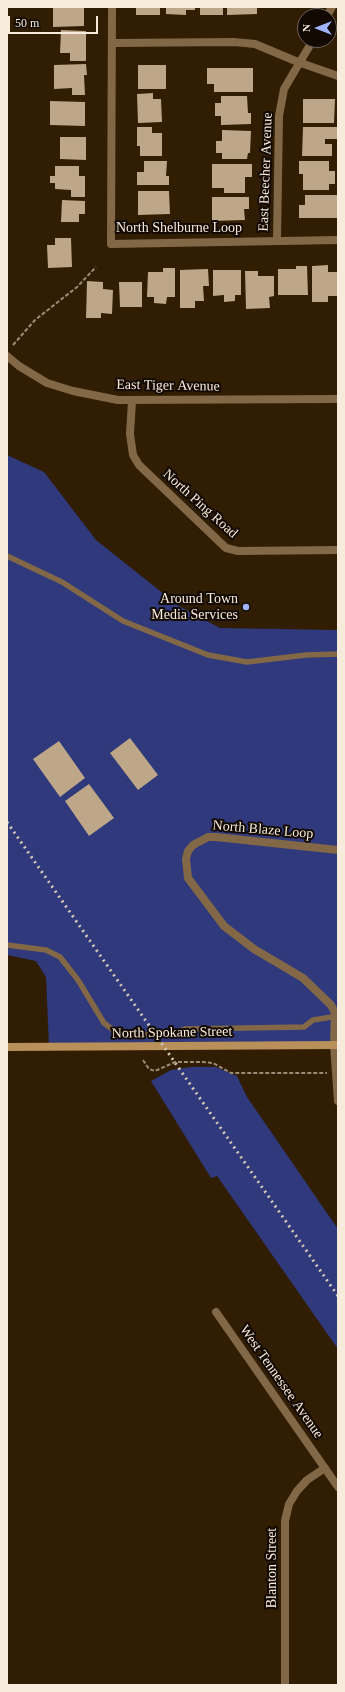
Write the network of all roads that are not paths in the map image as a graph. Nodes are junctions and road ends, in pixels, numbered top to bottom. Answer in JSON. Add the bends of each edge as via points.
{"nodes":[{"id":1,"x":112,"y":7,"type":"edge"},
{"id":2,"x":112,"y":43,"type":"junction"},
{"id":3,"x":308,"y":48,"type":"edge"},
{"id":4,"x":298,"y":62,"type":"junction"},
{"id":5,"x":338,"y":76,"type":"edge"},
{"id":6,"x":277,"y":240,"type":"junction"},
{"id":7,"x":338,"y":240,"type":"edge"},
{"id":8,"x":7,"y":356,"type":"edge"},
{"id":9,"x":338,"y":399,"type":"edge"},
{"id":10,"x":132,"y":401,"type":"junction"},
{"id":11,"x":338,"y":550,"type":"edge"},
{"id":12,"x":7,"y":556,"type":"edge"},
{"id":13,"x":338,"y":654,"type":"edge"},
{"id":14,"x":338,"y":850,"type":"edge"},
{"id":15,"x":7,"y":945,"type":"edge"},
{"id":16,"x":336,"y":1016,"type":"edge"},
{"id":17,"x":336,"y":1045,"type":"edge"},
{"id":18,"x":7,"y":1047,"type":"edge"},
{"id":19,"x":338,"y":1101,"type":"edge"},
{"id":20,"x":216,"y":1312,"type":"dead end"},
{"id":21,"x":325,"y":1468,"type":"junction"},
{"id":22,"x":338,"y":1487,"type":"edge"},
{"id":23,"x":285,"y":1685,"type":"edge"}],
"edges":[{"from":1,"to":2,"type":"street","name":"North Shelburne Loop"},
{"from":2,"to":4,"type":"street","via":[[256,44]]},
{"from":2,"to":6,"type":"street","name":"North Shelburne Loop","via":[[110,244]]},
{"from":3,"to":4,"type":"street","name":"East Beecher Avenue"},
{"from":4,"to":5,"type":"street"},
{"from":4,"to":6,"type":"street","name":"East Beecher Avenue","via":[[284,89],[279,116]]},
{"from":6,"to":7,"type":"street","name":"North Shelburne Loop"},
{"from":8,"to":10,"type":"street","name":"East Tiger Avenue","via":[[47,382],[72,391]]},
{"from":9,"to":10,"type":"street","name":"East Tiger Avenue"},
{"from":10,"to":11,"type":"street","name":"North Ping Road","via":[[130,434],[133,456],[139,466],[226,548],[238,551]]},
{"from":12,"to":13,"type":"lane","via":[[62,582],[123,621],[208,655],[247,662],[306,654]]},
{"from":14,"to":16,"type":"street","name":"North Blaze Loop","via":[[212,837],[193,845],[186,859],[188,878],[224,926],[254,949],[303,978],[331,1004]]},
{"from":15,"to":16,"type":"lane","via":[[46,950],[60,957],[78,980],[104,1023],[133,1035],[170,1034],[185,1029],[304,1027],[313,1020]]},
{"from":16,"to":17,"type":"street","name":"North Blaze Loop"},
{"from":17,"to":18,"type":"street","name":"North Spokane Street"},
{"from":17,"to":19,"type":"street","name":"North Blaze Loop"},
{"from":20,"to":21,"type":"street","name":"West Tennessee Avenue"},
{"from":21,"to":22,"type":"street","name":"West Tennessee Avenue"},
{"from":21,"to":23,"type":"street","name":"Blanton Street","via":[[297,1491],[285,1522]]}]}
